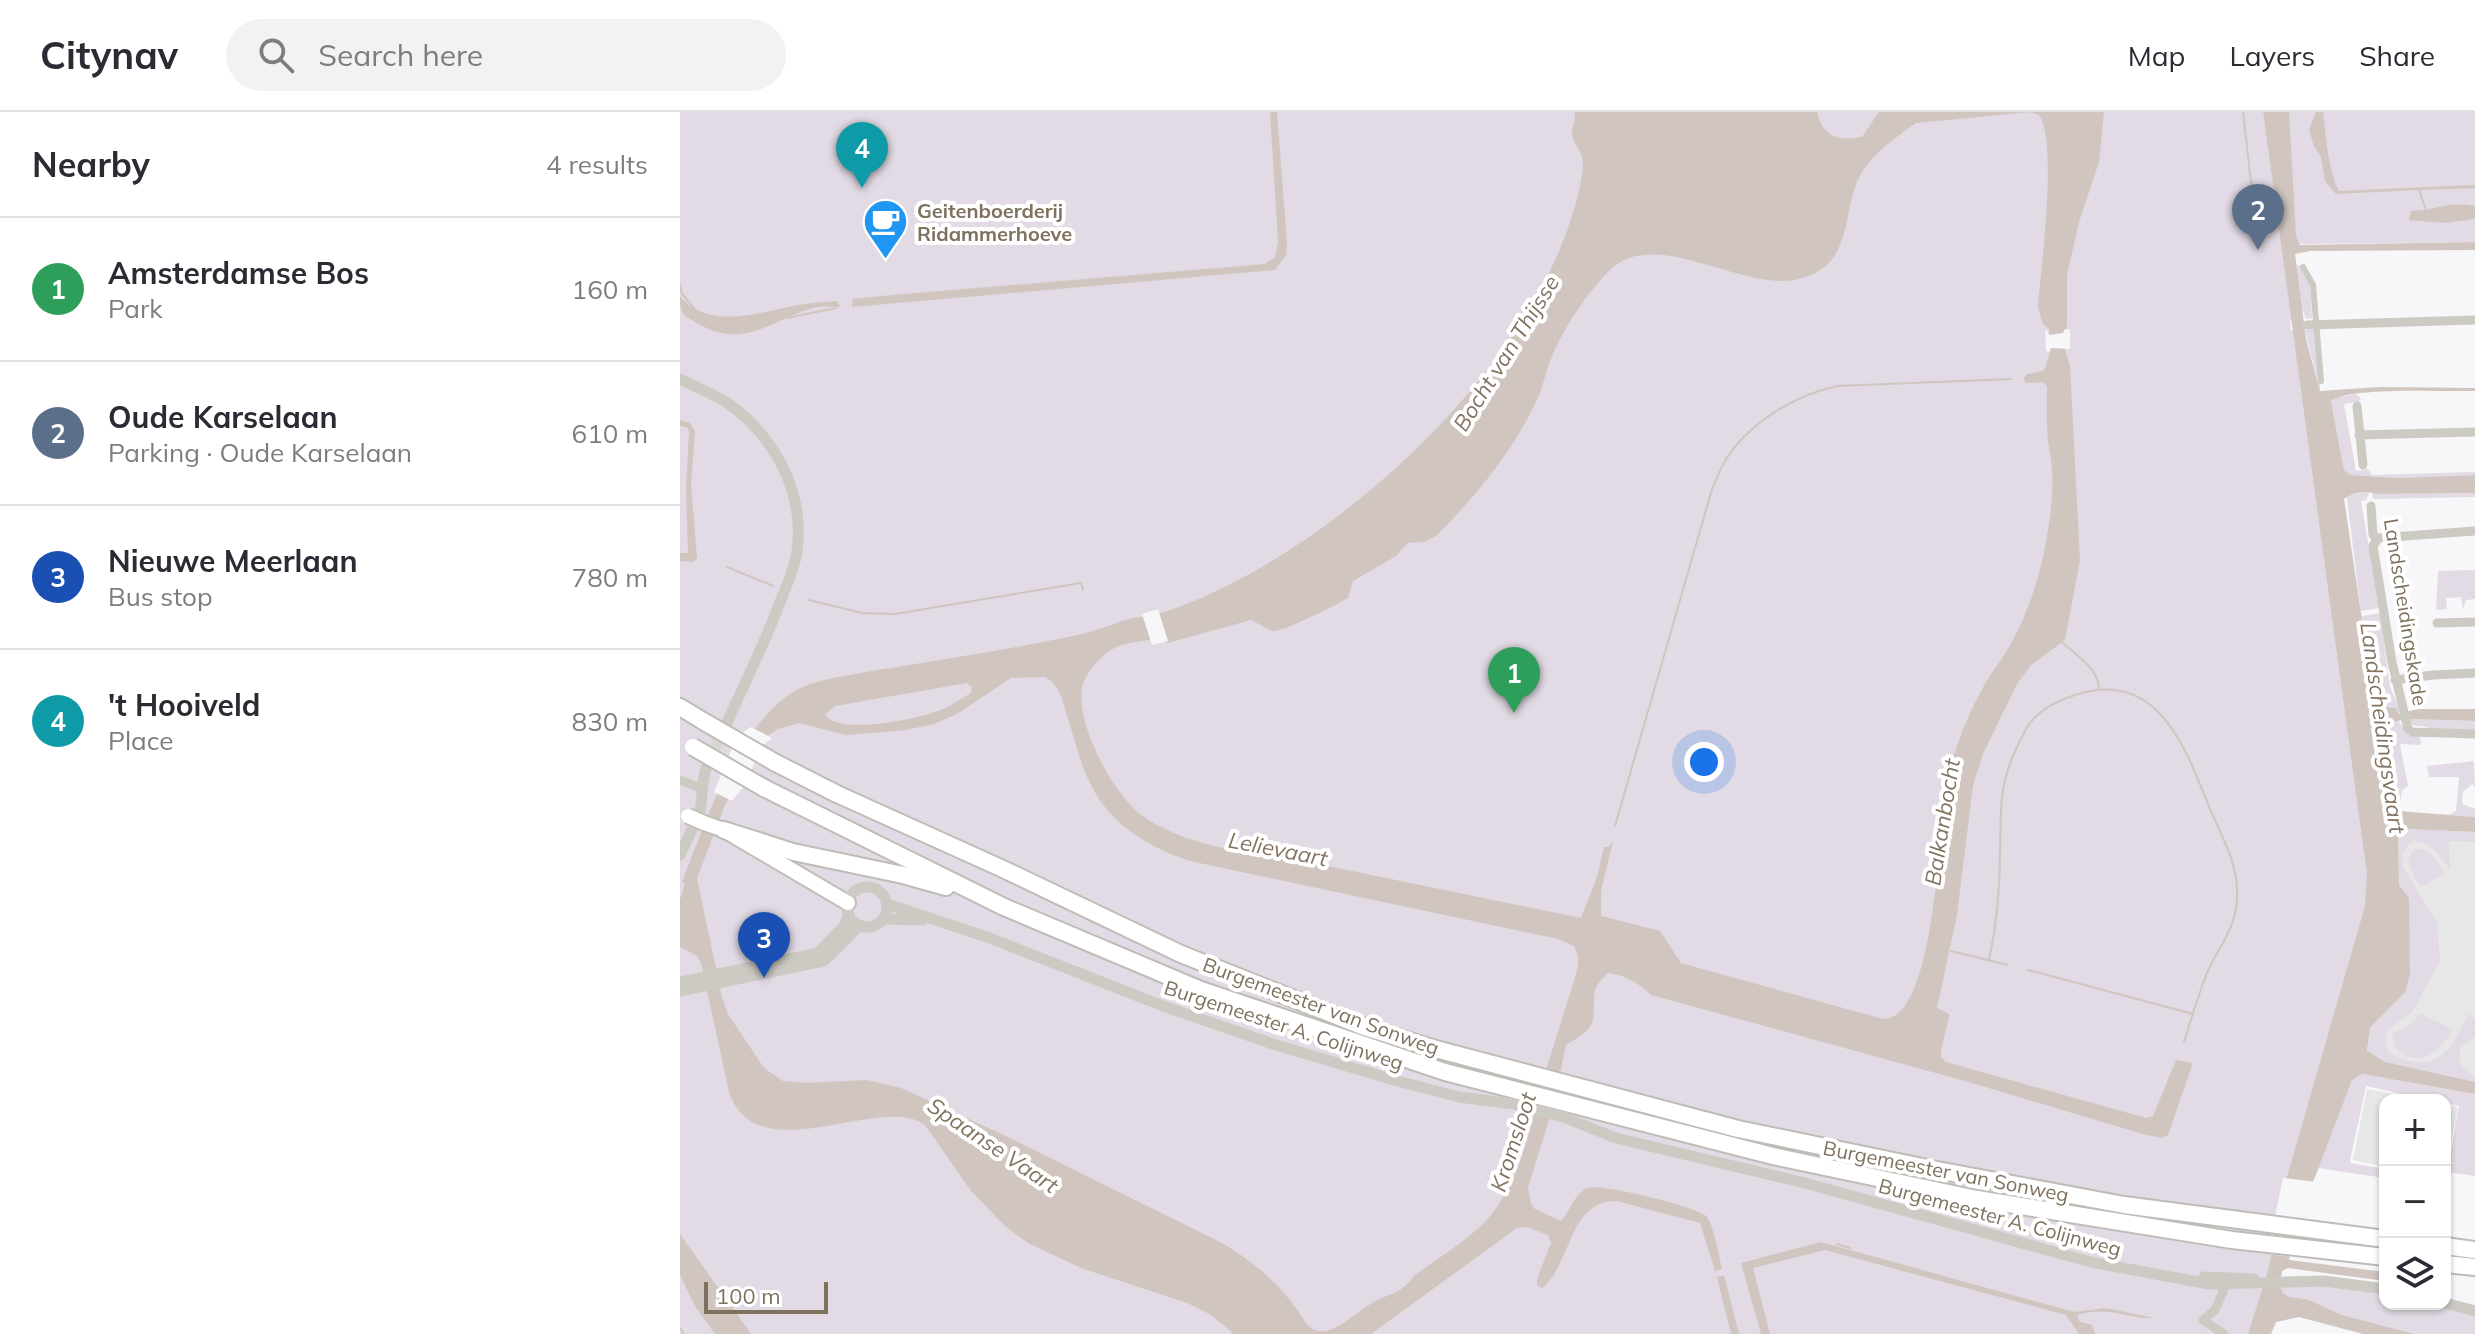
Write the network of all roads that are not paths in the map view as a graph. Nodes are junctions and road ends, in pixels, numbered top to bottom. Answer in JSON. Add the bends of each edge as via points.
{"nodes":[{"id":1,"x":2303,"y":267,"type":"dead end"},
{"id":2,"x":2475,"y":320,"type":"edge"},
{"id":3,"x":2312,"y":325,"type":"junction"},
{"id":4,"x":680,"y":379,"type":"edge"},
{"id":5,"x":2321,"y":381,"type":"dead end"},
{"id":6,"x":2357,"y":406,"type":"dead end"},
{"id":7,"x":2475,"y":432,"type":"edge"},
{"id":8,"x":2359,"y":435,"type":"junction"},
{"id":9,"x":2363,"y":465,"type":"dead end"},
{"id":10,"x":2371,"y":506,"type":"dead end"},
{"id":11,"x":2475,"y":531,"type":"edge"},
{"id":12,"x":2378,"y":538,"type":"junction"},
{"id":13,"x":2475,"y":622,"type":"edge"},
{"id":14,"x":2437,"y":623,"type":"dead end"},
{"id":15,"x":2475,"y":673,"type":"edge"},
{"id":16,"x":2395,"y":680,"type":"junction"},
{"id":17,"x":680,"y":707,"type":"edge"},
{"id":18,"x":726,"y":725,"type":"tunnel mouth"},
{"id":19,"x":2475,"y":734,"type":"edge"},
{"id":20,"x":686,"y":744,"type":"edge"},
{"id":21,"x":706,"y":768,"type":"tunnel mouth"},
{"id":22,"x":680,"y":780,"type":"edge"},
{"id":23,"x":700,"y":788,"type":"junction"},
{"id":24,"x":690,"y":817,"type":"edge"},
{"id":25,"x":724,"y":830,"type":"junction"},
{"id":26,"x":680,"y":855,"type":"edge"},
{"id":27,"x":887,"y":904,"type":"junction"},
{"id":28,"x":1004,"y":907,"type":"junction"},
{"id":29,"x":848,"y":909,"type":"junction"},
{"id":30,"x":883,"y":919,"type":"junction"},
{"id":31,"x":930,"y":921,"type":"junction"},
{"id":32,"x":860,"y":925,"type":"junction"},
{"id":33,"x":729,"y":976,"type":"junction"},
{"id":34,"x":680,"y":982,"type":"edge"},
{"id":35,"x":695,"y":983,"type":"junction"},
{"id":36,"x":680,"y":991,"type":"edge"},
{"id":37,"x":1515,"y":1098,"type":"junction"},
{"id":38,"x":1570,"y":1112,"type":"junction"},
{"id":39,"x":2379,"y":1238,"type":"edge"},
{"id":40,"x":2451,"y":1247,"type":"edge"},
{"id":41,"x":2475,"y":1250,"type":"edge"},
{"id":42,"x":2379,"y":1256,"type":"edge"},
{"id":43,"x":2451,"y":1265,"type":"edge"},
{"id":44,"x":2475,"y":1267,"type":"edge"},
{"id":45,"x":2227,"y":1281,"type":"junction"},
{"id":46,"x":2379,"y":1288,"type":"edge"},
{"id":47,"x":2451,"y":1305,"type":"edge"},
{"id":48,"x":2475,"y":1311,"type":"edge"},
{"id":49,"x":2224,"y":1334,"type":"edge"}],
"edges":[{"from":1,"to":3,"type":"street","via":[[2313,285]]},
{"from":2,"to":3,"type":"street"},
{"from":3,"to":5,"type":"street"},
{"from":4,"to":18,"type":"street","via":[[728,403],[756,428],[787,472],[797,508],[791,573]]},
{"from":6,"to":8,"type":"street"},
{"from":7,"to":8,"type":"street"},
{"from":8,"to":9,"type":"street"},
{"from":10,"to":12,"type":"street","name":"Landscheidingskade","via":[[2373,535]]},
{"from":11,"to":12,"type":"street"},
{"from":12,"to":16,"type":"street","name":"Landscheidingskade","via":[[2373,546]]},
{"from":13,"to":14,"type":"street"},
{"from":15,"to":16,"type":"street"},
{"from":16,"to":19,"type":"street","name":"Landscheidingskade","via":[[2412,732]]},
{"from":17,"to":39,"type":"highway","name":"Burgemeester van Sonweg","bridge":true,"via":[[774,762],[1118,925],[1362,1026],[1522,1074],[1738,1129],[2124,1205]]},
{"from":20,"to":28,"type":"highway","name":"Burgemeester van Sonweg","bridge":true},
{"from":21,"to":23,"type":"street"},
{"from":22,"to":23,"type":"street"},
{"from":23,"to":24,"type":"street","via":[[702,799]]},
{"from":24,"to":25,"type":"main road","bridge":true},
{"from":24,"to":26,"type":"street"},
{"from":25,"to":28,"type":"highway","via":[[807,856],[903,875]]},
{"from":25,"to":29,"type":"main road"},
{"from":27,"to":29,"type":"street","via":[[881,892],[868,887],[855,891]]},
{"from":27,"to":30,"type":"street"},
{"from":27,"to":31,"type":"street","name":"Burgemeester A. Colijnweg"},
{"from":28,"to":37,"type":"highway","name":"Burgemeester van Sonweg","via":[[1201,990]]},
{"from":29,"to":32,"type":"street"},
{"from":29,"to":33,"type":"street","via":[[844,926],[818,953]]},
{"from":30,"to":31,"type":"street","name":"Burgemeester A. Colijnweg"},
{"from":30,"to":32,"type":"street"},
{"from":31,"to":37,"type":"street","name":"Burgemeester A. Colijnweg","via":[[976,933],[1276,1045],[1435,1091]]},
{"from":32,"to":33,"type":"street","via":[[824,961]]},
{"from":33,"to":35,"type":"street"},
{"from":34,"to":35,"type":"street"},
{"from":35,"to":36,"type":"street"},
{"from":37,"to":38,"type":"highway","name":"Burgemeester van Sonweg"},
{"from":38,"to":42,"type":"highway","name":"Burgemeester van Sonweg","via":[[1977,1199],[2232,1240]]},
{"from":38,"to":45,"type":"street","name":"Burgemeester A. Colijnweg","via":[[1616,1138],[1805,1183],[2100,1264]]},
{"from":40,"to":41,"type":"highway"},
{"from":43,"to":44,"type":"highway"},
{"from":45,"to":46,"type":"street","name":"Burgemeester A. Colijnweg","via":[[2246,1277]]},
{"from":45,"to":49,"type":"street","via":[[2215,1310],[2203,1320]]},
{"from":47,"to":48,"type":"street"}]}
